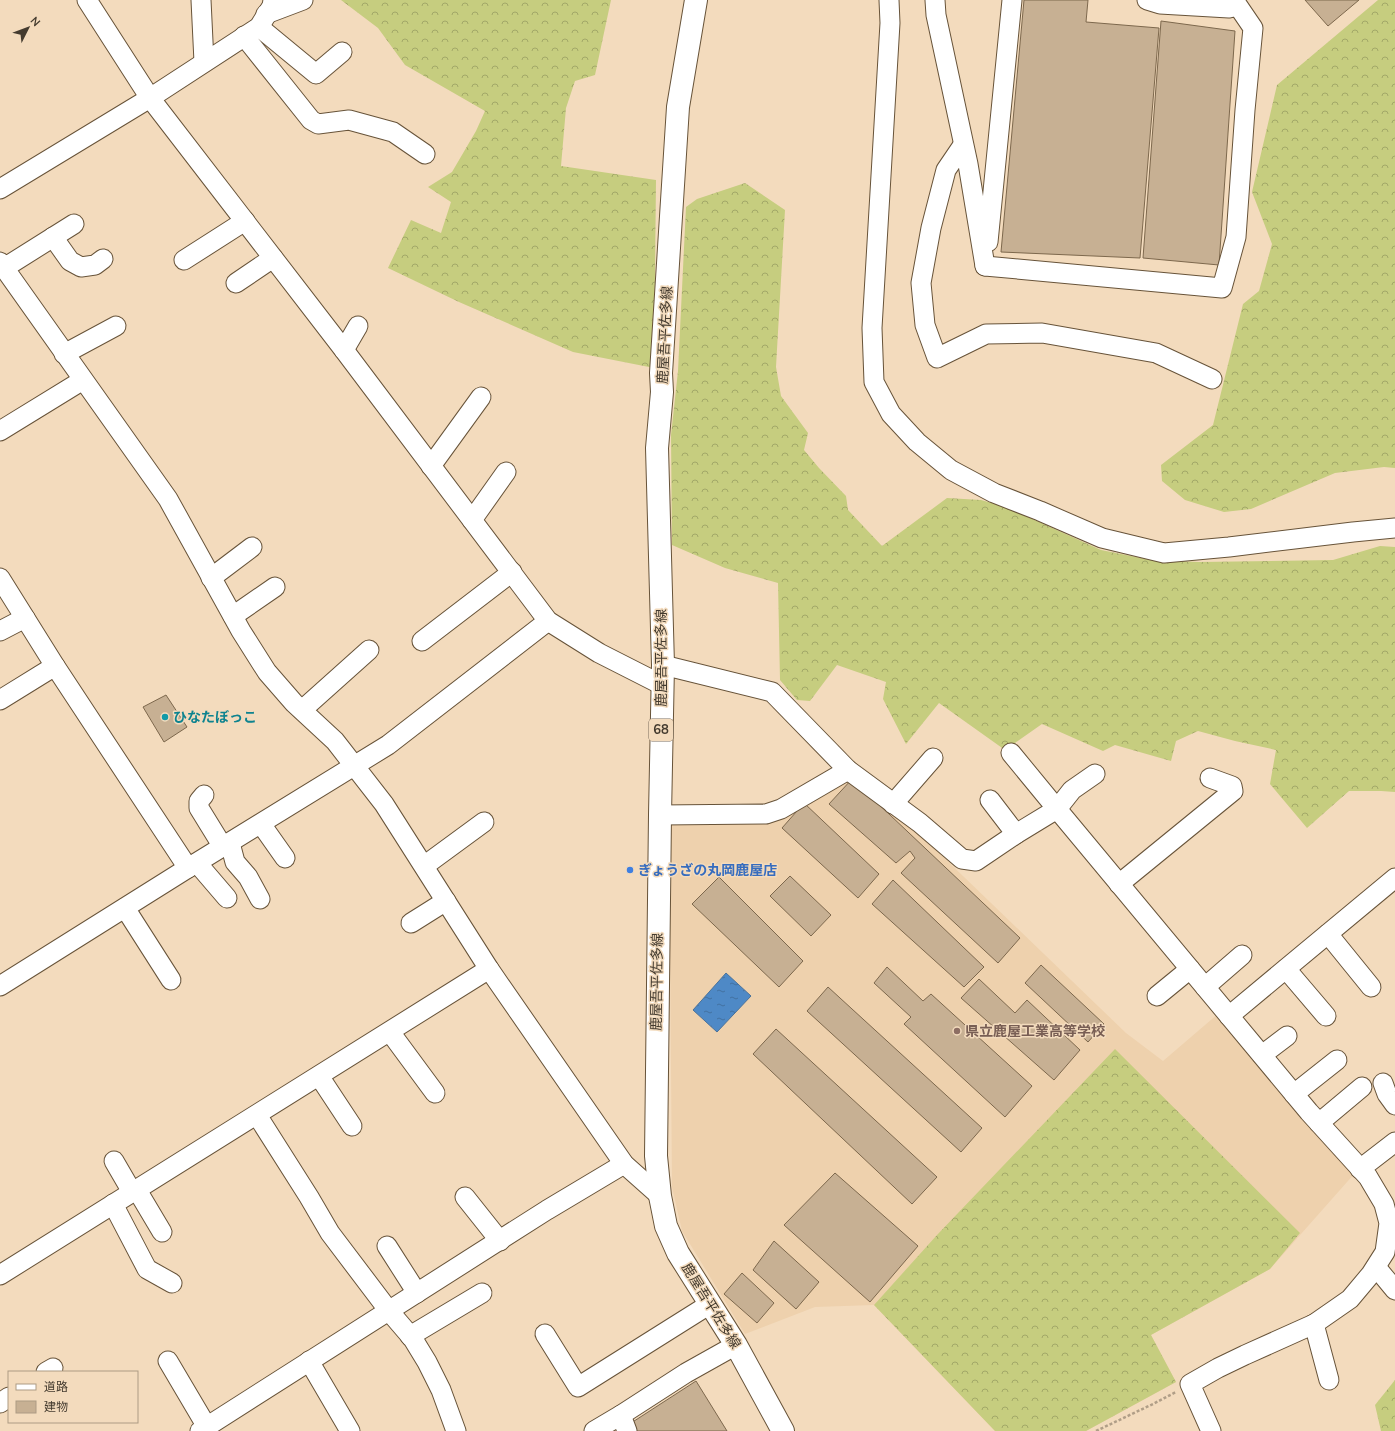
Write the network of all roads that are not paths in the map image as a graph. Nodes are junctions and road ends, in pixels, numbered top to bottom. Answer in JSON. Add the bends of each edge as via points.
{"nodes":[{"id":1,"x":87,"y":0,"type":"edge"},
{"id":2,"x":201,"y":0,"type":"edge"},
{"id":3,"x":303,"y":0,"type":"edge"},
{"id":4,"x":696,"y":0,"type":"edge"},
{"id":5,"x":890,"y":0,"type":"edge"},
{"id":6,"x":935,"y":0,"type":"edge"},
{"id":7,"x":1012,"y":0,"type":"edge"},
{"id":8,"x":1147,"y":0,"type":"edge"},
{"id":9,"x":260,"y":19,"type":"edge"},
{"id":10,"x":342,"y":52,"type":"dead end"},
{"id":11,"x":204,"y":62,"type":"junction"},
{"id":12,"x":150,"y":98,"type":"junction"},
{"id":13,"x":963,"y":144,"type":"junction"},
{"id":14,"x":424,"y":154,"type":"dead end"},
{"id":15,"x":0,"y":189,"type":"edge"},
{"id":16,"x":245,"y":221,"type":"junction"},
{"id":17,"x":74,"y":224,"type":"dead end"},
{"id":18,"x":53,"y":237,"type":"junction"},
{"id":19,"x":103,"y":258,"type":"dead end"},
{"id":20,"x":273,"y":258,"type":"junction"},
{"id":21,"x":184,"y":260,"type":"dead end"},
{"id":22,"x":2,"y":265,"type":"edge"},
{"id":23,"x":985,"y":266,"type":"junction"},
{"id":24,"x":236,"y":284,"type":"dead end"},
{"id":25,"x":116,"y":326,"type":"dead end"},
{"id":26,"x":358,"y":326,"type":"dead end"},
{"id":27,"x":344,"y":350,"type":"junction"},
{"id":28,"x":64,"y":354,"type":"junction"},
{"id":29,"x":1212,"y":379,"type":"dead end"},
{"id":30,"x":83,"y":380,"type":"junction"},
{"id":31,"x":481,"y":397,"type":"dead end"},
{"id":32,"x":0,"y":430,"type":"edge"},
{"id":33,"x":431,"y":466,"type":"junction"},
{"id":34,"x":506,"y":472,"type":"dead end"},
{"id":35,"x":472,"y":520,"type":"junction"},
{"id":36,"x":1395,"y":528,"type":"edge"},
{"id":37,"x":252,"y":547,"type":"dead end"},
{"id":38,"x":512,"y":572,"type":"junction"},
{"id":39,"x":0,"y":578,"type":"edge"},
{"id":40,"x":211,"y":578,"type":"junction"},
{"id":41,"x":275,"y":587,"type":"dead end"},
{"id":42,"x":232,"y":616,"type":"junction"},
{"id":43,"x":25,"y":618,"type":"junction"},
{"id":44,"x":548,"y":620,"type":"junction"},
{"id":45,"x":0,"y":631,"type":"edge"},
{"id":46,"x":422,"y":641,"type":"dead end"},
{"id":47,"x":369,"y":650,"type":"dead end"},
{"id":48,"x":55,"y":666,"type":"junction"},
{"id":49,"x":663,"y":675,"type":"junction"},
{"id":50,"x":0,"y":700,"type":"edge"},
{"id":51,"x":302,"y":710,"type":"junction"},
{"id":52,"x":1011,"y":753,"type":"dead end"},
{"id":53,"x":933,"y":758,"type":"dead end"},
{"id":54,"x":355,"y":766,"type":"junction"},
{"id":55,"x":848,"y":770,"type":"junction"},
{"id":56,"x":1095,"y":774,"type":"dead end"},
{"id":57,"x":1210,"y":778,"type":"dead end"},
{"id":58,"x":204,"y":795,"type":"dead end"},
{"id":59,"x":990,"y":800,"type":"dead end"},
{"id":60,"x":893,"y":804,"type":"junction"},
{"id":61,"x":1057,"y":809,"type":"junction"},
{"id":62,"x":660,"y":815,"type":"junction"},
{"id":63,"x":484,"y":822,"type":"dead end"},
{"id":64,"x":261,"y":824,"type":"junction"},
{"id":65,"x":1016,"y":834,"type":"junction"},
{"id":66,"x":226,"y":845,"type":"junction"},
{"id":67,"x":285,"y":858,"type":"dead end"},
{"id":68,"x":193,"y":865,"type":"junction"},
{"id":69,"x":424,"y":866,"type":"junction"},
{"id":70,"x":1394,"y":883,"type":"edge"},
{"id":71,"x":1120,"y":884,"type":"junction"},
{"id":72,"x":227,"y":898,"type":"dead end"},
{"id":73,"x":260,"y":898,"type":"dead end"},
{"id":74,"x":446,"y":902,"type":"junction"},
{"id":75,"x":125,"y":908,"type":"junction"},
{"id":76,"x":411,"y":923,"type":"dead end"},
{"id":77,"x":1328,"y":934,"type":"junction"},
{"id":78,"x":1242,"y":955,"type":"dead end"},
{"id":79,"x":489,"y":969,"type":"junction"},
{"id":80,"x":1190,"y":969,"type":"junction"},
{"id":81,"x":1286,"y":969,"type":"junction"},
{"id":82,"x":171,"y":980,"type":"dead end"},
{"id":83,"x":0,"y":986,"type":"edge"},
{"id":84,"x":1205,"y":987,"type":"junction"},
{"id":85,"x":1370,"y":987,"type":"dead end"},
{"id":86,"x":1157,"y":996,"type":"dead end"},
{"id":87,"x":1229,"y":1016,"type":"junction"},
{"id":88,"x":1326,"y":1016,"type":"dead end"},
{"id":89,"x":390,"y":1032,"type":"junction"},
{"id":90,"x":1287,"y":1036,"type":"dead end"},
{"id":91,"x":1262,"y":1055,"type":"junction"},
{"id":92,"x":1337,"y":1060,"type":"dead end"},
{"id":93,"x":319,"y":1076,"type":"junction"},
{"id":94,"x":1383,"y":1083,"type":"dead end"},
{"id":95,"x":1362,"y":1087,"type":"dead end"},
{"id":96,"x":436,"y":1092,"type":"dead end"},
{"id":97,"x":1294,"y":1094,"type":"junction"},
{"id":98,"x":1395,"y":1105,"type":"edge"},
{"id":99,"x":257,"y":1115,"type":"junction"},
{"id":100,"x":1319,"y":1123,"type":"junction"},
{"id":101,"x":352,"y":1126,"type":"dead end"},
{"id":102,"x":1395,"y":1142,"type":"edge"},
{"id":103,"x":114,"y":1161,"type":"dead end"},
{"id":104,"x":624,"y":1164,"type":"junction"},
{"id":105,"x":1360,"y":1169,"type":"junction"},
{"id":106,"x":135,"y":1191,"type":"junction"},
{"id":107,"x":660,"y":1196,"type":"junction"},
{"id":108,"x":464,"y":1197,"type":"dead end"},
{"id":109,"x":113,"y":1204,"type":"junction"},
{"id":110,"x":162,"y":1232,"type":"dead end"},
{"id":111,"x":500,"y":1241,"type":"junction"},
{"id":112,"x":387,"y":1246,"type":"dead end"},
{"id":113,"x":1376,"y":1267,"type":"junction"},
{"id":114,"x":0,"y":1275,"type":"edge"},
{"id":115,"x":172,"y":1283,"type":"dead end"},
{"id":116,"x":1395,"y":1290,"type":"edge"},
{"id":117,"x":417,"y":1293,"type":"junction"},
{"id":118,"x":482,"y":1293,"type":"dead end"},
{"id":119,"x":710,"y":1304,"type":"junction"},
{"id":120,"x":389,"y":1311,"type":"junction"},
{"id":121,"x":1314,"y":1324,"type":"junction"},
{"id":122,"x":545,"y":1334,"type":"dead end"},
{"id":123,"x":410,"y":1336,"type":"junction"},
{"id":124,"x":736,"y":1345,"type":"junction"},
{"id":125,"x":172,"y":1359,"type":"dead end"},
{"id":126,"x":309,"y":1361,"type":"junction"},
{"id":127,"x":1329,"y":1380,"type":"dead end"},
{"id":128,"x":624,"y":1423,"type":"edge"},
{"id":129,"x":207,"y":1426,"type":"edge"},
{"id":130,"x":350,"y":1431,"type":"edge"},
{"id":131,"x":456,"y":1431,"type":"edge"},
{"id":132,"x":594,"y":1431,"type":"edge"},
{"id":133,"x":783,"y":1431,"type":"edge"},
{"id":134,"x":1211,"y":1431,"type":"edge"}],
"edges":[{"from":1,"to":12,"type":"street"},
{"from":2,"to":11,"type":"street"},
{"from":3,"to":9,"type":"street"},
{"from":4,"to":49,"type":"main road","name":"鹿屋吾平佐多線","number":"68","via":[[678,108],[657,448]]},
{"from":5,"to":36,"type":"street","via":[[872,328],[874,382],[891,414],[916,442],[950,470],[994,493],[1102,538],[1164,552]]},
{"from":6,"to":13,"type":"street"},
{"from":7,"to":23,"type":"street"},
{"from":8,"to":23,"type":"street","via":[[1160,4],[1229,8],[1238,6],[1252,28],[1236,237],[1222,288]]},
{"from":9,"to":10,"type":"street","via":[[316,74]]},
{"from":9,"to":11,"type":"street"},
{"from":9,"to":14,"type":"street","via":[[311,120],[318,124],[349,120],[393,132]]},
{"from":11,"to":12,"type":"street"},
{"from":12,"to":15,"type":"street"},
{"from":12,"to":16,"type":"street"},
{"from":13,"to":23,"type":"street"},
{"from":13,"to":29,"type":"street","via":[[946,170],[931,228],[921,283],[926,325],[937,358],[986,334],[1042,333],[1156,353]]},
{"from":16,"to":20,"type":"street"},
{"from":16,"to":21,"type":"street"},
{"from":17,"to":18,"type":"street"},
{"from":18,"to":19,"type":"street","via":[[70,261],[81,267],[95,265]]},
{"from":18,"to":22,"type":"street"},
{"from":20,"to":24,"type":"street"},
{"from":20,"to":27,"type":"street"},
{"from":22,"to":28,"type":"street"},
{"from":25,"to":28,"type":"street"},
{"from":26,"to":27,"type":"street"},
{"from":27,"to":33,"type":"street"},
{"from":28,"to":30,"type":"street"},
{"from":30,"to":32,"type":"street"},
{"from":30,"to":40,"type":"street","via":[[168,499]]},
{"from":31,"to":33,"type":"street"},
{"from":33,"to":35,"type":"street"},
{"from":34,"to":35,"type":"street"},
{"from":35,"to":38,"type":"street"},
{"from":37,"to":40,"type":"street"},
{"from":38,"to":44,"type":"street"},
{"from":38,"to":46,"type":"street"},
{"from":39,"to":43,"type":"street"},
{"from":40,"to":42,"type":"street"},
{"from":41,"to":42,"type":"street"},
{"from":42,"to":51,"type":"street","via":[[267,672]]},
{"from":43,"to":45,"type":"street"},
{"from":43,"to":48,"type":"street"},
{"from":44,"to":49,"type":"street","via":[[599,653]]},
{"from":44,"to":54,"type":"street","via":[[388,745]]},
{"from":47,"to":51,"type":"street"},
{"from":48,"to":50,"type":"street"},
{"from":48,"to":68,"type":"street"},
{"from":49,"to":55,"type":"street","via":[[772,692]]},
{"from":49,"to":62,"type":"main road","name":"鹿屋吾平佐多線","number":"68"},
{"from":51,"to":54,"type":"street","via":[[335,741]]},
{"from":52,"to":61,"type":"street"},
{"from":53,"to":60,"type":"street"},
{"from":54,"to":64,"type":"street"},
{"from":54,"to":69,"type":"street","via":[[384,804]]},
{"from":55,"to":60,"type":"street"},
{"from":55,"to":62,"type":"street","via":[[781,809],[766,814]]},
{"from":56,"to":61,"type":"street","via":[[1072,790]]},
{"from":57,"to":71,"type":"street","via":[[1232,786],[1233,791]]},
{"from":58,"to":66,"type":"street","via":[[199,801],[199,808]]},
{"from":59,"to":65,"type":"street"},
{"from":60,"to":65,"type":"street","via":[[962,859],[976,861]]},
{"from":61,"to":65,"type":"street"},
{"from":61,"to":71,"type":"street"},
{"from":62,"to":107,"type":"main road","name":"鹿屋吾平佐多線","number":"68","via":[[656,1156]]},
{"from":63,"to":69,"type":"street"},
{"from":64,"to":66,"type":"street"},
{"from":64,"to":67,"type":"street"},
{"from":66,"to":68,"type":"street"},
{"from":66,"to":73,"type":"street"},
{"from":68,"to":72,"type":"street"},
{"from":68,"to":75,"type":"street"},
{"from":69,"to":74,"type":"street"},
{"from":70,"to":77,"type":"street"},
{"from":71,"to":80,"type":"street"},
{"from":74,"to":76,"type":"street"},
{"from":74,"to":79,"type":"street"},
{"from":75,"to":82,"type":"street"},
{"from":75,"to":83,"type":"street"},
{"from":77,"to":81,"type":"street"},
{"from":77,"to":85,"type":"street"},
{"from":78,"to":84,"type":"street"},
{"from":79,"to":89,"type":"street"},
{"from":79,"to":104,"type":"street"},
{"from":80,"to":84,"type":"street"},
{"from":80,"to":86,"type":"street"},
{"from":81,"to":87,"type":"street"},
{"from":81,"to":88,"type":"street"},
{"from":84,"to":87,"type":"street"},
{"from":87,"to":91,"type":"street"},
{"from":89,"to":93,"type":"street"},
{"from":89,"to":96,"type":"street"},
{"from":90,"to":91,"type":"street"},
{"from":91,"to":97,"type":"street"},
{"from":92,"to":97,"type":"street"},
{"from":93,"to":99,"type":"street"},
{"from":93,"to":101,"type":"street"},
{"from":94,"to":98,"type":"street"},
{"from":95,"to":100,"type":"street"},
{"from":97,"to":100,"type":"street"},
{"from":99,"to":106,"type":"street"},
{"from":99,"to":120,"type":"street","via":[[330,1233]]},
{"from":100,"to":105,"type":"street"},
{"from":102,"to":105,"type":"street"},
{"from":103,"to":106,"type":"street"},
{"from":104,"to":107,"type":"street"},
{"from":104,"to":111,"type":"street"},
{"from":105,"to":113,"type":"street","via":[[1368,1177],[1384,1204],[1389,1224],[1385,1252]]},
{"from":106,"to":109,"type":"street"},
{"from":106,"to":110,"type":"street"},
{"from":107,"to":119,"type":"main road","name":"鹿屋吾平佐多線","number":"68","via":[[666,1226],[678,1253]]},
{"from":108,"to":111,"type":"street"},
{"from":109,"to":114,"type":"street"},
{"from":109,"to":115,"type":"street","via":[[147,1269]]},
{"from":111,"to":117,"type":"street"},
{"from":112,"to":117,"type":"street"},
{"from":113,"to":116,"type":"street"},
{"from":113,"to":121,"type":"street","via":[[1350,1299]]},
{"from":117,"to":120,"type":"street"},
{"from":118,"to":123,"type":"street"},
{"from":119,"to":122,"type":"street","via":[[578,1387]]},
{"from":119,"to":124,"type":"main road","name":"鹿屋吾平佐多線","number":"68"},
{"from":120,"to":123,"type":"street"},
{"from":120,"to":126,"type":"street"},
{"from":121,"to":127,"type":"street"},
{"from":121,"to":134,"type":"street","via":[[1218,1368],[1190,1384]]},
{"from":123,"to":131,"type":"street","via":[[441,1390]]},
{"from":124,"to":128,"type":"street","via":[[686,1373]]},
{"from":124,"to":133,"type":"main road","name":"鹿屋吾平佐多線","number":"68"},
{"from":125,"to":129,"type":"street"},
{"from":126,"to":129,"type":"street"},
{"from":126,"to":130,"type":"street"},
{"from":128,"to":132,"type":"street"}]}
